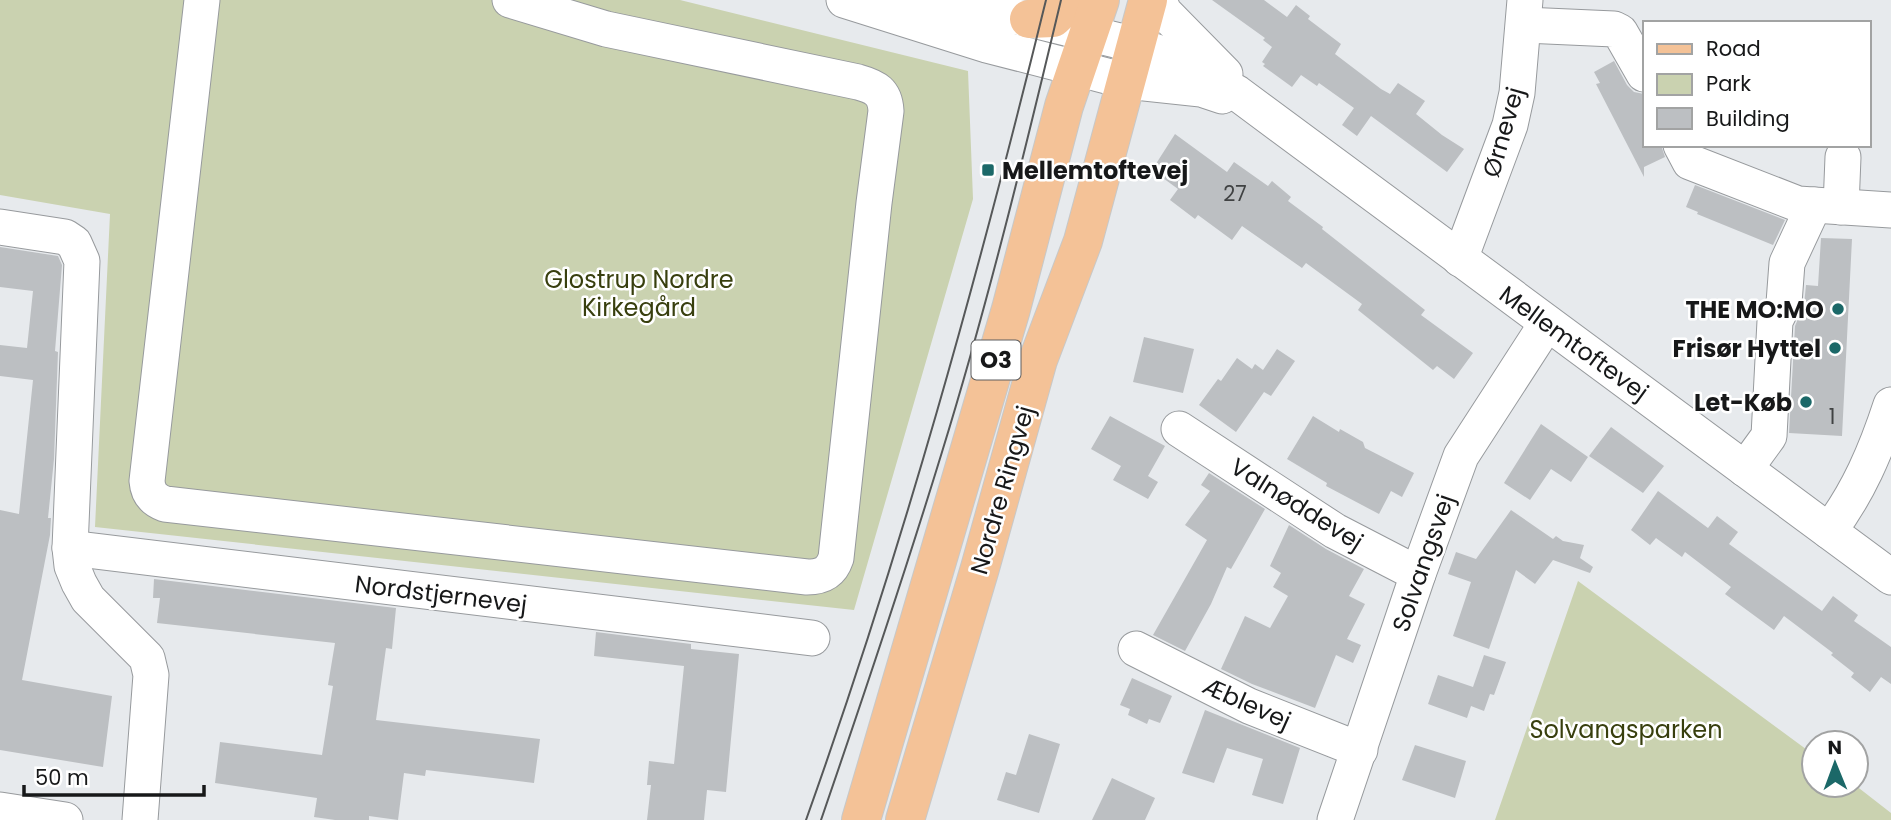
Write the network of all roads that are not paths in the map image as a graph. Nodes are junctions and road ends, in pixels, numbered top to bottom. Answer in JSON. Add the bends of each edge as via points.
{"nodes":[{"id":1,"x":202,"y":0,"type":"edge"},
{"id":2,"x":510,"y":0,"type":"edge"},
{"id":3,"x":844,"y":0,"type":"edge"},
{"id":4,"x":911,"y":0,"type":"edge"},
{"id":5,"x":1148,"y":0,"type":"edge"},
{"id":6,"x":1159,"y":0,"type":"edge"},
{"id":7,"x":1087,"y":11,"type":"edge"},
{"id":8,"x":1524,"y":13,"type":"edge"},
{"id":9,"x":1591,"y":14,"type":"edge"},
{"id":10,"x":1029,"y":19,"type":"joint"},
{"id":11,"x":1136,"y":45,"type":"junction"},
{"id":12,"x":1643,"y":73,"type":"edge"},
{"id":13,"x":1099,"y":74,"type":"junction"},
{"id":14,"x":1258,"y":109,"type":"junction"},
{"id":15,"x":1682,"y":147,"type":"edge"},
{"id":16,"x":1843,"y":157,"type":"dead end"},
{"id":17,"x":1827,"y":206,"type":"junction"},
{"id":18,"x":1891,"y":209,"type":"edge"},
{"id":19,"x":0,"y":227,"type":"edge"},
{"id":20,"x":1460,"y":259,"type":"junction"},
{"id":21,"x":1547,"y":323,"type":"junction"},
{"id":22,"x":1891,"y":405,"type":"edge"},
{"id":23,"x":1179,"y":429,"type":"dead end"},
{"id":24,"x":1745,"y":469,"type":"junction"},
{"id":25,"x":1829,"y":531,"type":"junction"},
{"id":26,"x":70,"y":548,"type":"junction"},
{"id":27,"x":1418,"y":573,"type":"junction"},
{"id":28,"x":1891,"y":577,"type":"edge"},
{"id":29,"x":812,"y":638,"type":"dead end"},
{"id":30,"x":1136,"y":649,"type":"dead end"},
{"id":31,"x":900,"y":686,"type":"junction"},
{"id":32,"x":1360,"y":750,"type":"junction"},
{"id":33,"x":0,"y":810,"type":"edge"},
{"id":34,"x":65,"y":820,"type":"edge"},
{"id":35,"x":140,"y":820,"type":"edge"},
{"id":36,"x":839,"y":820,"type":"edge"},
{"id":37,"x":861,"y":820,"type":"edge"},
{"id":38,"x":905,"y":820,"type":"edge"},
{"id":39,"x":1335,"y":820,"type":"edge"}],
"edges":[{"from":1,"to":2,"type":"street","via":[[147,481],[157,501],[794,576],[826,573],[836,558],[885,100],[873,86],[858,82],[606,29]]},
{"from":3,"to":13,"type":"street","name":"Mellemtoftevej"},
{"from":4,"to":10,"type":"street"},
{"from":5,"to":11,"type":"main road","name":"Nordre Ringvej","number":"O3"},
{"from":6,"to":14,"type":"street","name":"Mellemtoftevej","via":[[1164,12]]},
{"from":7,"to":10,"type":"main road"},
{"from":7,"to":11,"type":"street","name":"Mellemtoftevej"},
{"from":7,"to":13,"type":"main road","name":"Nordre Ringvej","number":"O3"},
{"from":8,"to":9,"type":"street"},
{"from":8,"to":20,"type":"street","name":"Ørnevej","via":[[1510,125]]},
{"from":9,"to":12,"type":"street","via":[[1620,32]]},
{"from":11,"to":13,"type":"main road","name":"Nordre Ringvej","number":"O3"},
{"from":11,"to":14,"type":"street","name":"Mellemtoftevej","via":[[1197,69]]},
{"from":13,"to":14,"type":"street","name":"Mellemtoftevej","via":[[1200,89]]},
{"from":13,"to":31,"type":"main road","name":"Nordre Ringvej","number":"O3","via":[[1007,322]]},
{"from":13,"to":38,"type":"main road","name":"Nordre Ringvej","number":"O3","via":[[1083,241],[1038,359]]},
{"from":14,"to":20,"type":"street","name":"Mellemtoftevej"},
{"from":15,"to":17,"type":"street","via":[[1695,164],[1798,204]]},
{"from":16,"to":17,"type":"street"},
{"from":17,"to":18,"type":"street"},
{"from":17,"to":24,"type":"street","via":[[1787,263],[1784,303],[1775,320],[1769,436]]},
{"from":19,"to":26,"type":"street","via":[[65,237],[74,243],[82,261]]},
{"from":20,"to":21,"type":"street","name":"Mellemtoftevej"},
{"from":21,"to":24,"type":"street","name":"Mellemtoftevej"},
{"from":21,"to":27,"type":"street","name":"Solvangsvej","via":[[1461,456]]},
{"from":22,"to":25,"type":"street","via":[[1863,479]]},
{"from":23,"to":27,"type":"street","name":"Valnøddevej","via":[[1335,531]]},
{"from":24,"to":25,"type":"street","name":"Mellemtoftevej"},
{"from":25,"to":28,"type":"street","name":"Mellemtoftevej"},
{"from":26,"to":29,"type":"street","name":"Nordstjernevej"},
{"from":26,"to":35,"type":"street","via":[[72,566],[89,599],[147,658],[151,675]]},
{"from":27,"to":32,"type":"street","name":"Solvangsvej"},
{"from":30,"to":32,"type":"street","name":"Æblevej","via":[[1249,706]]},
{"from":31,"to":36,"type":"main road"},
{"from":31,"to":37,"type":"main road","name":"Nordre Ringvej","number":"O3"},
{"from":32,"to":39,"type":"street","name":"Solvangsvej"},
{"from":33,"to":34,"type":"street"}]}
